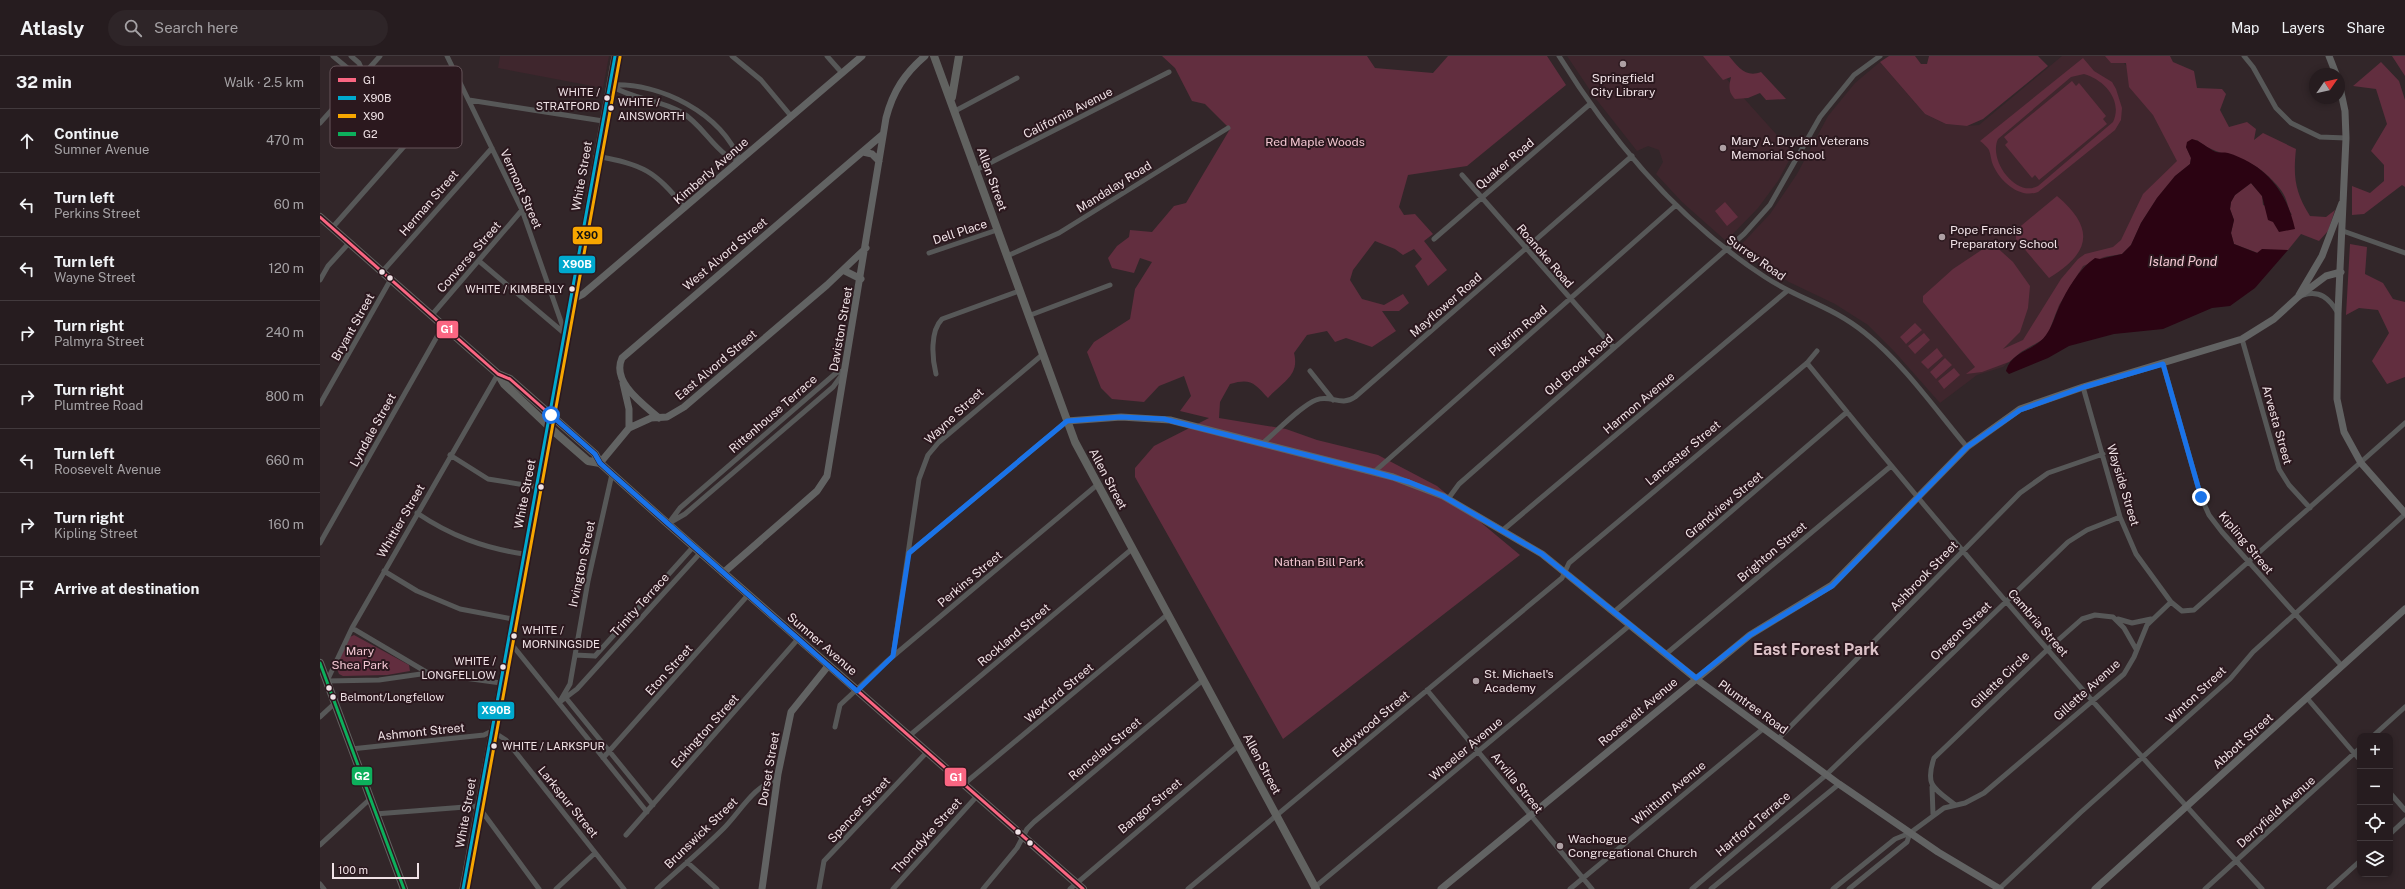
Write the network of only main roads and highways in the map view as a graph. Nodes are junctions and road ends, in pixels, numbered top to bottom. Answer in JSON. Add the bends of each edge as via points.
{"nodes":[{"id":1,"x":934,"y":56,"type":"edge"},
{"id":2,"x":960,"y":56,"type":"edge"},
{"id":3,"x":952,"y":101,"type":"junction"},
{"id":4,"x":320,"y":217,"type":"edge"},
{"id":5,"x":498,"y":374,"type":"junction"},
{"id":6,"x":600,"y":463,"type":"junction"},
{"id":7,"x":320,"y":663,"type":"edge"},
{"id":8,"x":1073,"y":886,"type":"edge"},
{"id":9,"x":404,"y":889,"type":"edge"},
{"id":10,"x":1083,"y":889,"type":"edge"},
{"id":11,"x":1315,"y":889,"type":"edge"}],
"edges":[{"from":1,"to":3,"type":"main road","name":"Allen Street"},
{"from":2,"to":3,"type":"main road","via":[[952,85]]},
{"from":3,"to":11,"type":"main road","name":"Allen Street","via":[[1075,442]]},
{"from":4,"to":5,"type":"main road","name":"Sumner Avenue"},
{"from":5,"to":6,"type":"main road","name":"Sumner Avenue","via":[[510,379],[595,454]]},
{"from":5,"to":6,"type":"main road","name":"Sumner Avenue","via":[[504,384],[549,427],[588,461]]},
{"from":6,"to":8,"type":"main road","name":"Sumner Avenue","via":[[1023,836]]},
{"from":7,"to":9,"type":"main road"},
{"from":8,"to":10,"type":"main road","name":"Sumner Avenue"}]}
